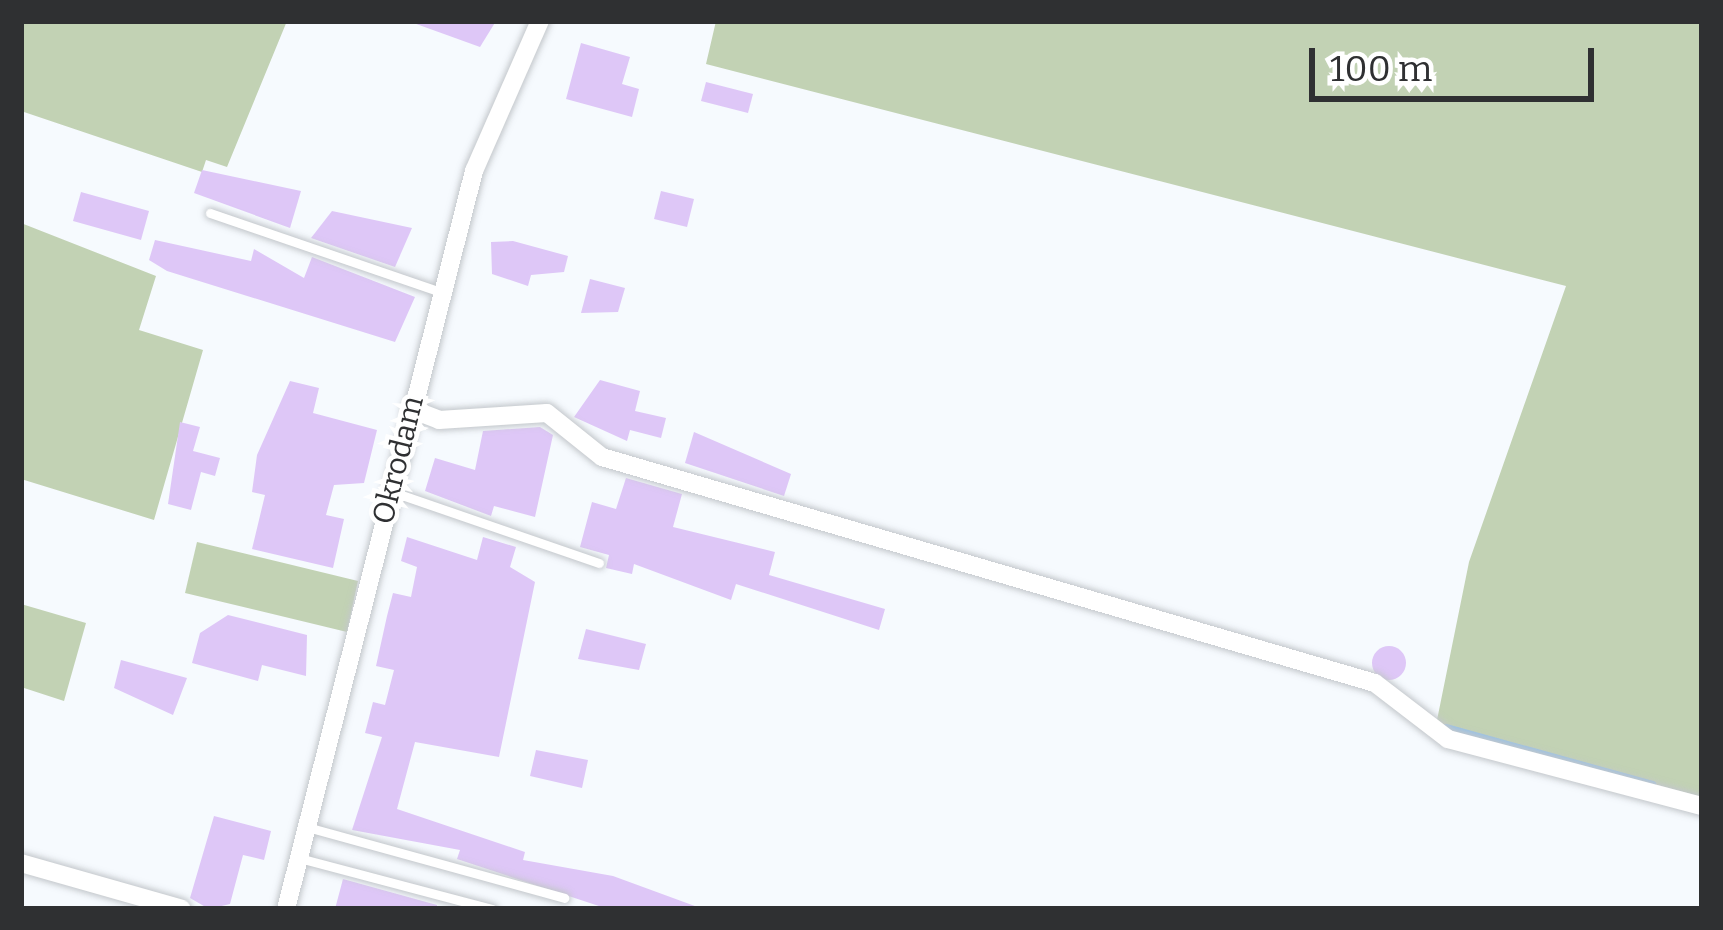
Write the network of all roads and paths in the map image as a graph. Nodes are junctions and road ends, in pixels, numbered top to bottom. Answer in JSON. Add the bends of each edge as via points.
{"nodes":[{"id":1,"x":540,"y":21,"type":"edge"},
{"id":2,"x":210,"y":213,"type":"dead end"},
{"id":3,"x":441,"y":292,"type":"junction"},
{"id":4,"x":411,"y":409,"type":"junction"},
{"id":5,"x":390,"y":491,"type":"junction"},
{"id":6,"x":599,"y":563,"type":"dead end"},
{"id":7,"x":1702,"y":806,"type":"edge"},
{"id":8,"x":307,"y":827,"type":"junction"},
{"id":9,"x":299,"y":858,"type":"junction"},
{"id":10,"x":21,"y":863,"type":"edge"},
{"id":11,"x":565,"y":898,"type":"dead end"},
{"id":12,"x":182,"y":909,"type":"edge"},
{"id":13,"x":286,"y":909,"type":"edge"},
{"id":14,"x":492,"y":909,"type":"edge"}],
"edges":[{"from":1,"to":3,"type":"street","name":"Okrodam","via":[[474,171]]},
{"from":2,"to":3,"type":"lane"},
{"from":3,"to":4,"type":"street","name":"Okrodam"},
{"from":4,"to":5,"type":"street","name":"Okrodam"},
{"from":4,"to":7,"type":"street","via":[[440,420],[548,412],[602,457],[1375,683],[1448,739]]},
{"from":5,"to":6,"type":"lane"},
{"from":5,"to":8,"type":"street","name":"Okrodam"},
{"from":8,"to":9,"type":"street","name":"Okrodam"},
{"from":8,"to":11,"type":"lane"},
{"from":9,"to":13,"type":"street","name":"Okrodam"},
{"from":9,"to":14,"type":"lane"},
{"from":10,"to":12,"type":"street"}]}
